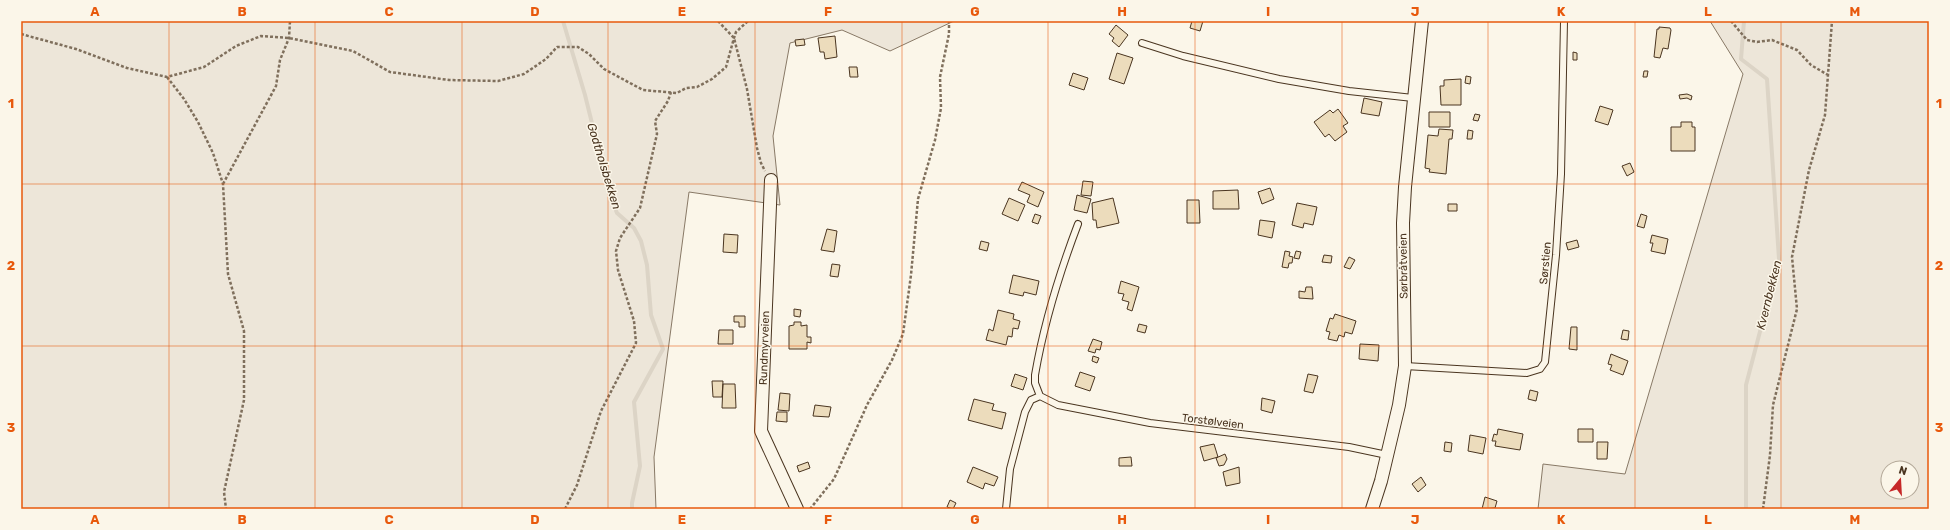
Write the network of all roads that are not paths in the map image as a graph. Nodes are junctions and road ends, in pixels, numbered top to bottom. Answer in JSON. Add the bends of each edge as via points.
{"nodes":[{"id":1,"x":1422,"y":21,"type":"edge"},
{"id":2,"x":1564,"y":21,"type":"edge"},
{"id":3,"x":1142,"y":43,"type":"dead end"},
{"id":4,"x":1414,"y":98,"type":"junction"},
{"id":5,"x":771,"y":180,"type":"road end"},
{"id":6,"x":1078,"y":224,"type":"dead end"},
{"id":7,"x":1404,"y":366,"type":"junction"},
{"id":8,"x":1040,"y":396,"type":"junction"},
{"id":9,"x":1387,"y":455,"type":"junction"},
{"id":10,"x":1007,"y":506,"type":"edge"},
{"id":11,"x":797,"y":509,"type":"edge"},
{"id":12,"x":1372,"y":509,"type":"edge"}],
"edges":[{"from":1,"to":4,"type":"street","name":"Sørbråtveien"},
{"from":2,"to":7,"type":"lane","name":"Sørstien","via":[[1561,181],[1548,346],[1544,362],[1540,369],[1527,373]]},
{"from":3,"to":4,"type":"lane","via":[[1183,56],[1279,79],[1349,91]]},
{"from":4,"to":7,"type":"street","name":"Sørbråtveien","via":[[1403,223]]},
{"from":5,"to":11,"type":"street","name":"Rundmyrveien","via":[[761,431]]},
{"from":6,"to":8,"type":"lane","via":[[1060,270],[1044,327],[1035,375]]},
{"from":7,"to":9,"type":"street","name":"Sørbråtveien","via":[[1399,405]]},
{"from":8,"to":9,"type":"lane","name":"Torstølveien","via":[[1058,405],[1150,423],[1349,447]]},
{"from":8,"to":10,"type":"lane","via":[[1031,400],[1025,412],[1010,469]]},
{"from":9,"to":12,"type":"street","name":"Sørbråtveien"}]}
